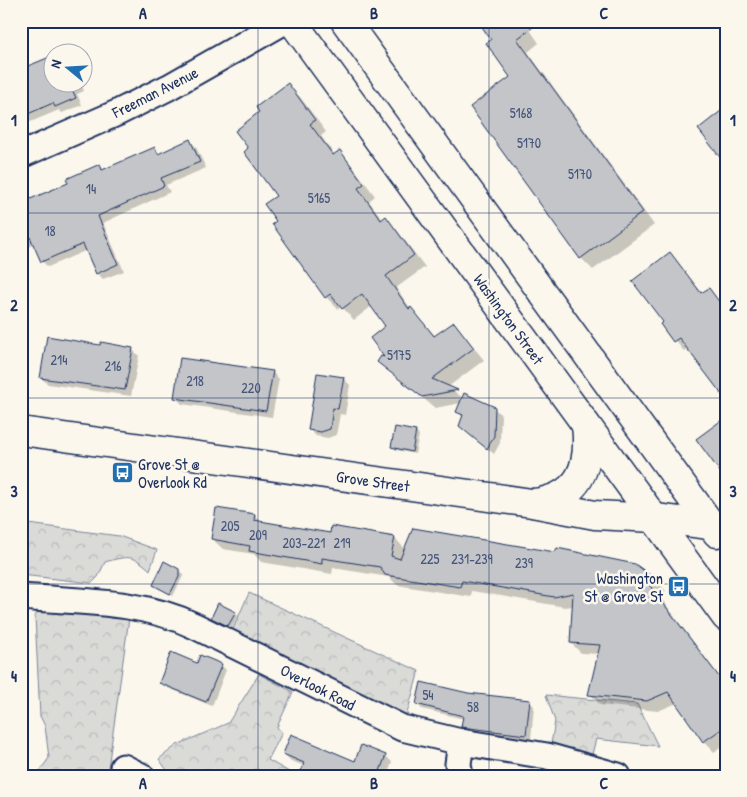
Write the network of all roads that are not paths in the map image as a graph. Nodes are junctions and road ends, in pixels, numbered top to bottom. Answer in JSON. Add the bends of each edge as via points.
{"nodes":[{"id":1,"x":285,"y":21,"type":"edge"},
{"id":2,"x":292,"y":21,"type":"edge"},
{"id":3,"x":345,"y":21,"type":"edge"},
{"id":4,"x":21,"y":155,"type":"edge"},
{"id":5,"x":586,"y":425,"type":"junction"},
{"id":6,"x":21,"y":431,"type":"edge"},
{"id":7,"x":532,"y":503,"type":"junction"},
{"id":8,"x":655,"y":518,"type":"junction"},
{"id":9,"x":721,"y":532,"type":"edge"},
{"id":10,"x":21,"y":597,"type":"edge"},
{"id":11,"x":726,"y":617,"type":"edge"},
{"id":12,"x":461,"y":742,"type":"junction"},
{"id":13,"x":460,"y":776,"type":"edge"},
{"id":14,"x":618,"y":776,"type":"edge"}],
"edges":[{"from":1,"to":4,"type":"street","name":"Freeman Avenue","via":[[161,91]]},
{"from":2,"to":5,"type":"main road","name":"Washington Street"},
{"from":3,"to":9,"type":"main road"},
{"from":5,"to":7,"type":"main road","via":[[585,464],[575,484],[557,498]]},
{"from":5,"to":8,"type":"main road","name":"Washington Street"},
{"from":6,"to":7,"type":"main road","name":"Grove Street"},
{"from":7,"to":8,"type":"main road","name":"Grove Street","via":[[595,515]]},
{"from":8,"to":9,"type":"main road","name":"Grove Street"},
{"from":8,"to":11,"type":"main road","name":"Washington Street"},
{"from":10,"to":12,"type":"street","name":"Overlook Road","via":[[127,606],[164,613],[385,721],[418,734]]},
{"from":12,"to":13,"type":"street"},
{"from":12,"to":14,"type":"street","name":"Overlook Road","via":[[546,756]]}]}
